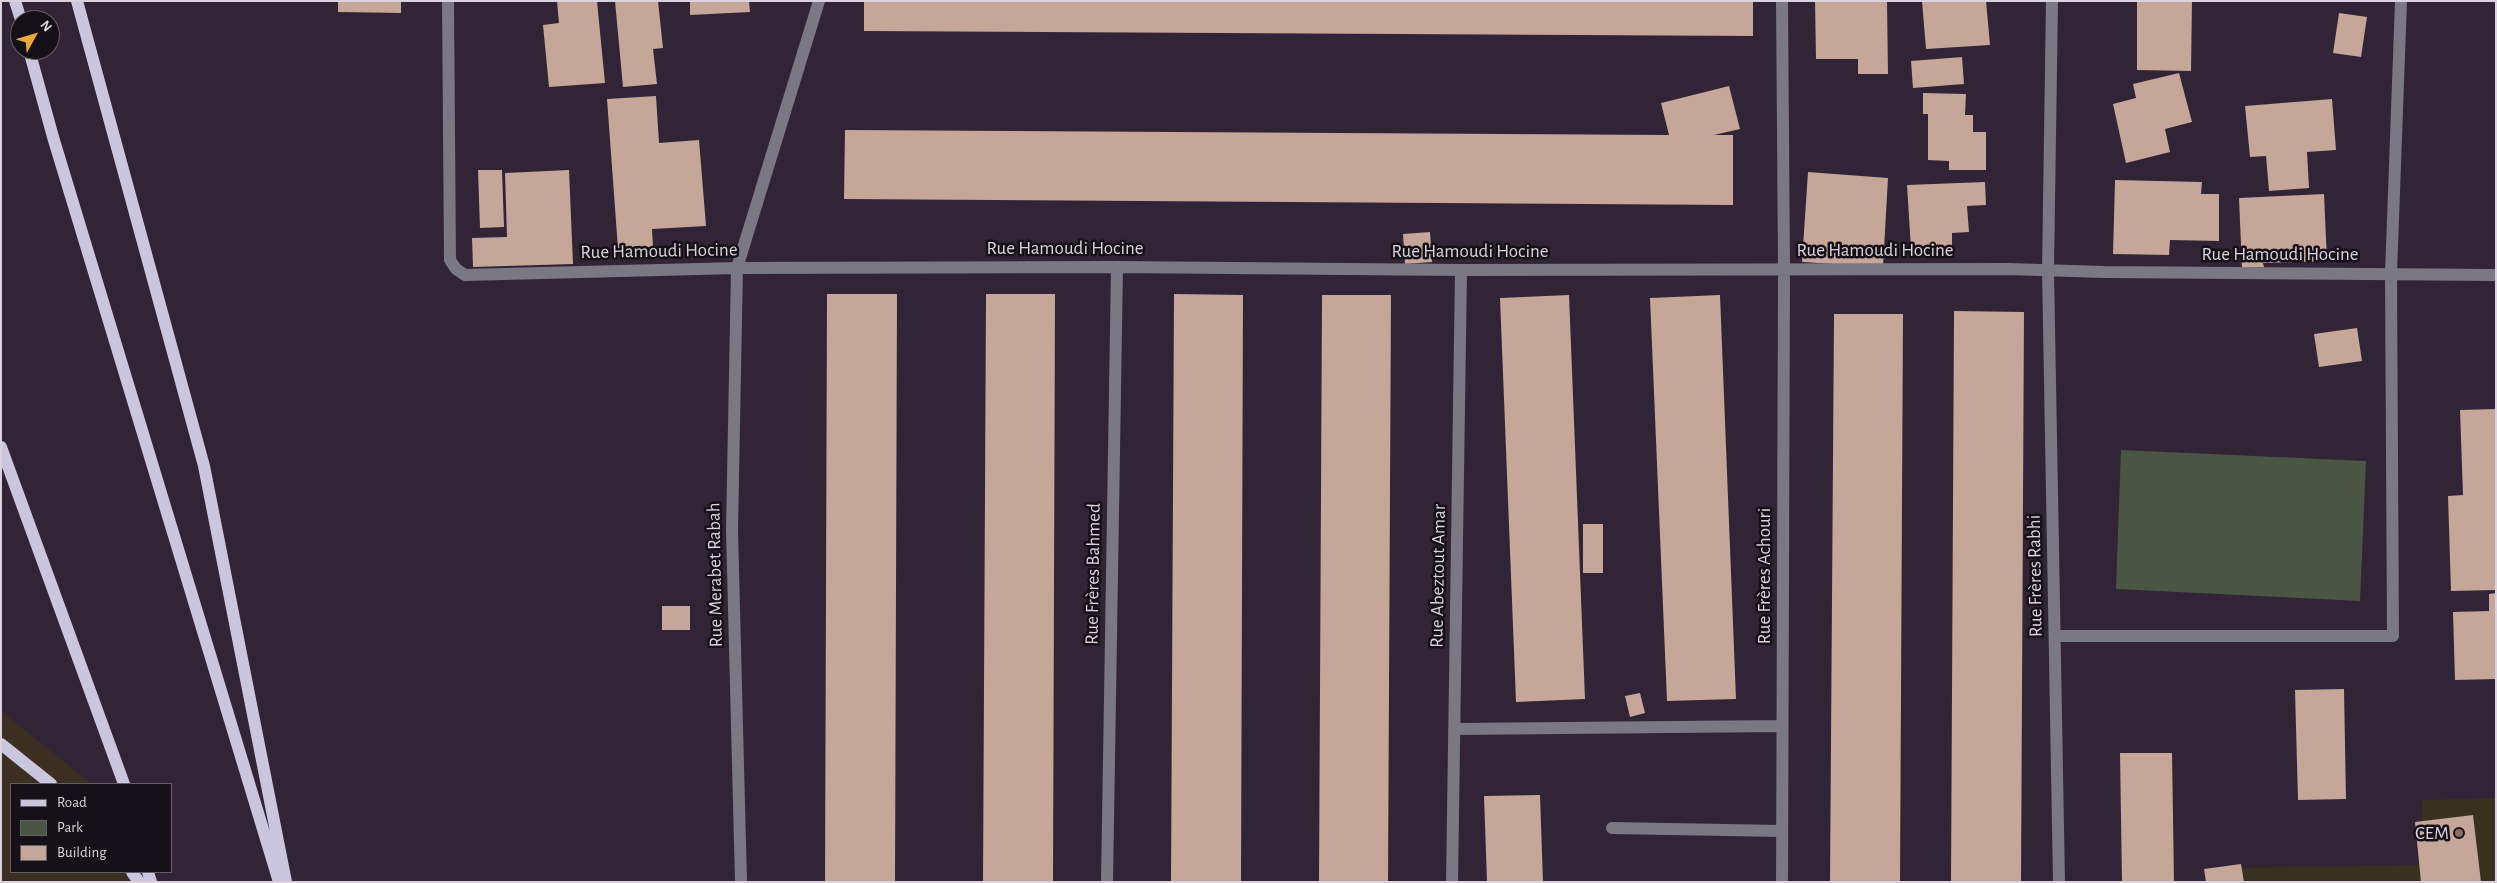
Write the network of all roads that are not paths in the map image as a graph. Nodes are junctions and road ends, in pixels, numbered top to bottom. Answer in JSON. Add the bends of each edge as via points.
{"nodes":[{"id":1,"x":77,"y":1,"type":"edge"},
{"id":2,"x":448,"y":1,"type":"edge"},
{"id":3,"x":819,"y":1,"type":"edge"},
{"id":4,"x":1782,"y":1,"type":"edge"},
{"id":5,"x":2052,"y":1,"type":"edge"},
{"id":6,"x":2401,"y":1,"type":"edge"},
{"id":7,"x":32,"y":60,"type":"edge"},
{"id":8,"x":1117,"y":267,"type":"junction"},
{"id":9,"x":737,"y":268,"type":"junction"},
{"id":10,"x":1461,"y":270,"type":"junction"},
{"id":11,"x":1784,"y":270,"type":"junction"},
{"id":12,"x":2048,"y":270,"type":"junction"},
{"id":13,"x":2391,"y":274,"type":"junction"},
{"id":14,"x":2496,"y":275,"type":"edge"},
{"id":15,"x":1,"y":448,"type":"edge"},
{"id":16,"x":2055,"y":636,"type":"junction"},
{"id":17,"x":1782,"y":726,"type":"junction"},
{"id":18,"x":1454,"y":730,"type":"junction"},
{"id":19,"x":1,"y":744,"type":"edge"},
{"id":20,"x":50,"y":783,"type":"edge"},
{"id":21,"x":124,"y":783,"type":"edge"},
{"id":22,"x":1612,"y":828,"type":"dead end"},
{"id":23,"x":1782,"y":831,"type":"junction"},
{"id":24,"x":279,"y":882,"type":"edge"},
{"id":25,"x":286,"y":882,"type":"edge"},
{"id":26,"x":741,"y":882,"type":"edge"},
{"id":27,"x":1107,"y":882,"type":"edge"},
{"id":28,"x":1452,"y":882,"type":"edge"},
{"id":29,"x":1782,"y":882,"type":"edge"},
{"id":30,"x":2059,"y":882,"type":"edge"}],
"edges":[{"from":1,"to":25,"type":"main road","via":[[204,466]]},
{"from":2,"to":9,"type":"street","name":"Rue Hamoudi Hocine","via":[[450,260],[456,269],[465,275]]},
{"from":3,"to":9,"type":"street","name":"Rue Merabet Rabah"},
{"from":4,"to":11,"type":"street","name":"Rue Frères Achouri"},
{"from":5,"to":12,"type":"street","name":"Rue Frères Rabhi"},
{"from":6,"to":13,"type":"street"},
{"from":7,"to":24,"type":"main road"},
{"from":8,"to":9,"type":"street","name":"Rue Hamoudi Hocine"},
{"from":8,"to":10,"type":"street","name":"Rue Hamoudi Hocine"},
{"from":8,"to":27,"type":"street","name":"Rue Frères Bahmed"},
{"from":9,"to":26,"type":"street","name":"Rue Merabet Rabah","via":[[732,530]]},
{"from":10,"to":11,"type":"street","name":"Rue Hamoudi Hocine"},
{"from":10,"to":18,"type":"street","name":"Rue Abeztout Amar"},
{"from":11,"to":12,"type":"street","name":"Rue Hamoudi Hocine"},
{"from":11,"to":17,"type":"street","name":"Rue Frères Achouri"},
{"from":12,"to":13,"type":"street","name":"Rue Hamoudi Hocine"},
{"from":12,"to":16,"type":"street","name":"Rue Frères Rabhi"},
{"from":13,"to":14,"type":"street","name":"Rue Hamoudi Hocine"},
{"from":13,"to":16,"type":"street","via":[[2393,636]]},
{"from":15,"to":21,"type":"main road"},
{"from":16,"to":30,"type":"street","name":"Rue Frères Rabhi"},
{"from":17,"to":18,"type":"street"},
{"from":17,"to":23,"type":"street","name":"Rue Frères Achouri"},
{"from":18,"to":28,"type":"street","name":"Rue Abeztout Amar"},
{"from":19,"to":20,"type":"main road"},
{"from":22,"to":23,"type":"street"},
{"from":23,"to":29,"type":"street","name":"Rue Frères Achouri"}]}
